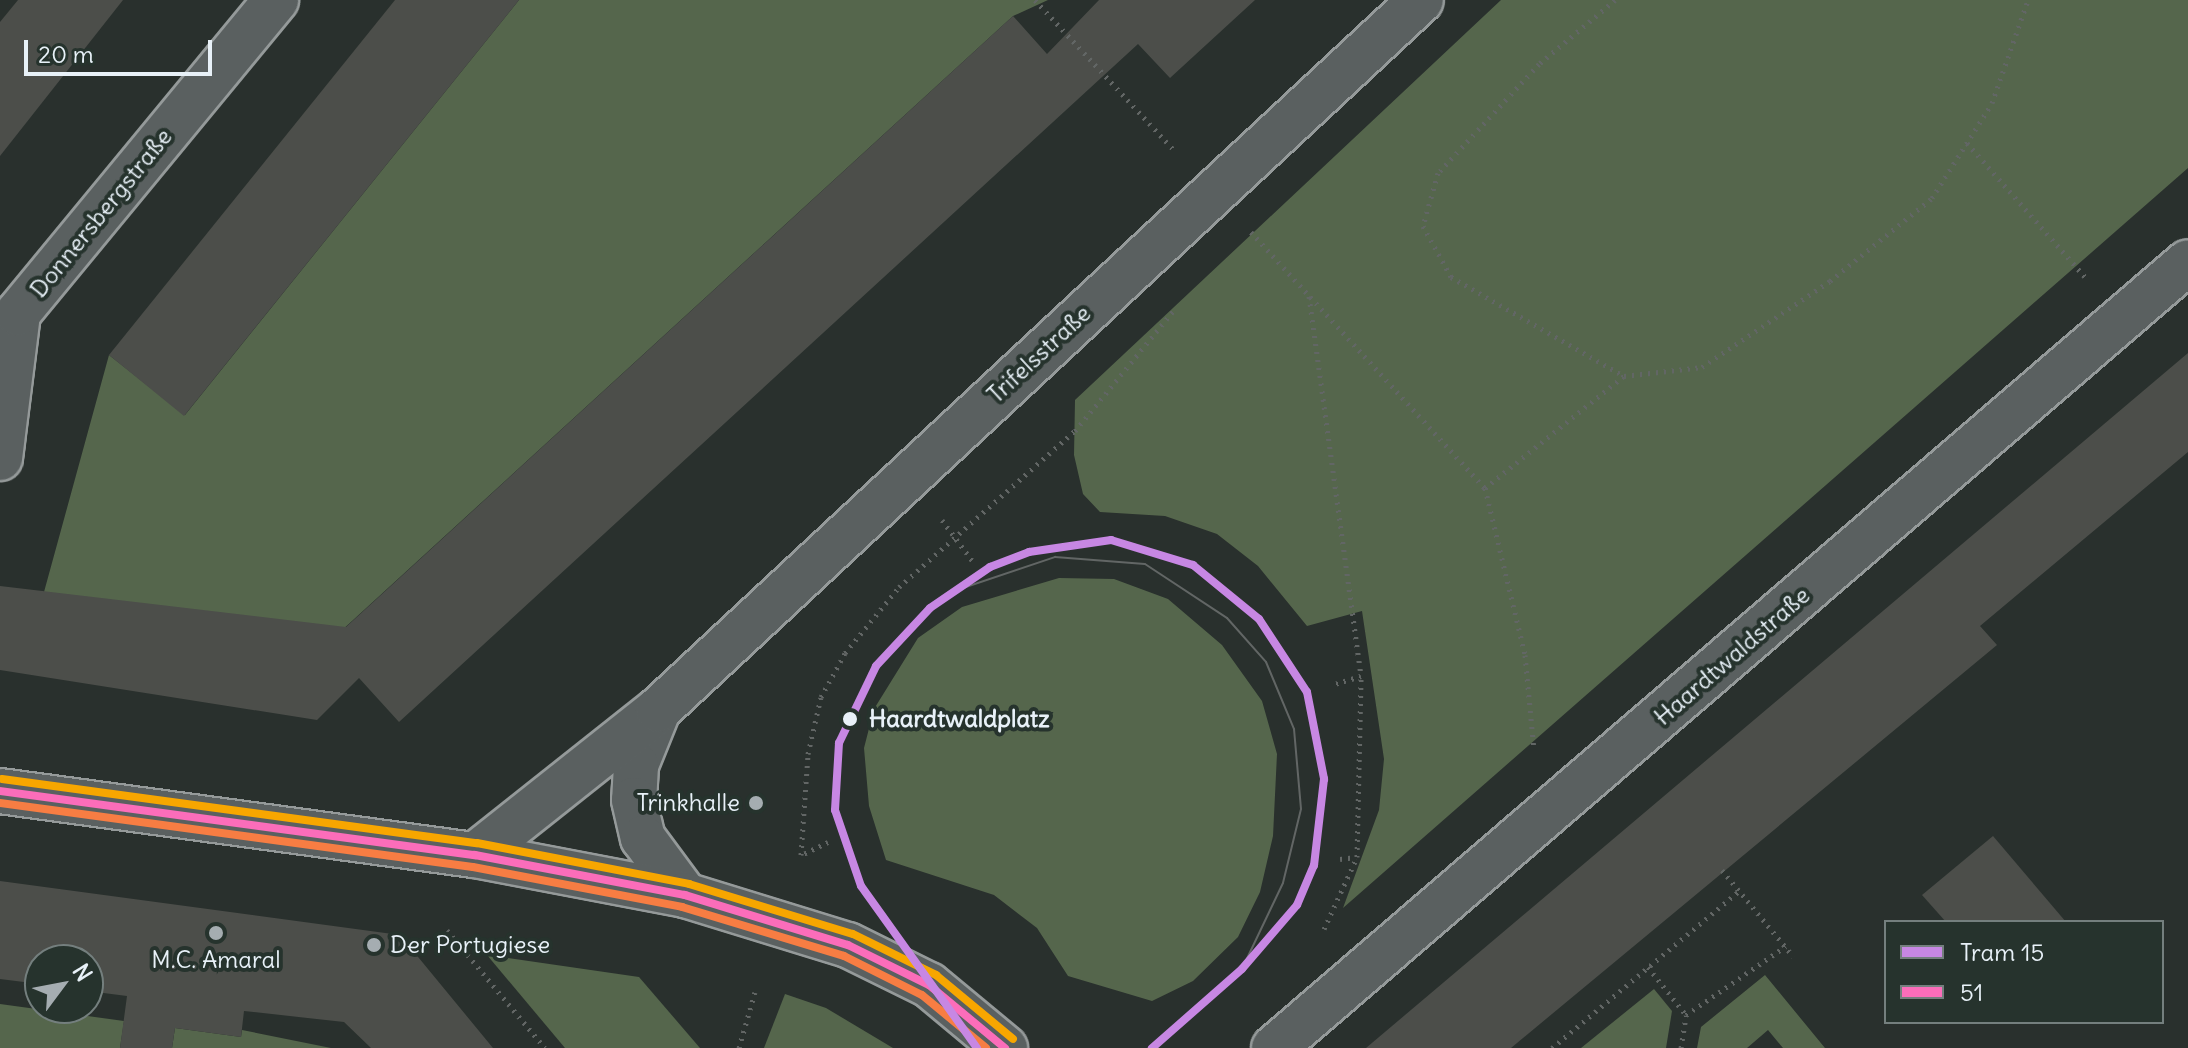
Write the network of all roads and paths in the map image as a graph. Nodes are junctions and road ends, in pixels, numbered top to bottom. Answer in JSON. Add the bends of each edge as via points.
{"nodes":[{"id":1,"x":276,"y":0,"type":"edge"},
{"id":2,"x":1035,"y":0,"type":"edge"},
{"id":3,"x":1421,"y":0,"type":"edge"},
{"id":4,"x":1615,"y":0,"type":"edge"},
{"id":5,"x":2028,"y":0,"type":"edge"},
{"id":6,"x":1967,"y":143,"type":"junction"},
{"id":7,"x":1213,"y":192,"type":"junction"},
{"id":8,"x":2188,"y":262,"type":"edge"},
{"id":9,"x":2097,"y":290,"type":"dead end"},
{"id":10,"x":1309,"y":296,"type":"junction"},
{"id":11,"x":1184,"y":298,"type":"dead end"},
{"id":12,"x":1624,"y":376,"type":"junction"},
{"id":13,"x":0,"y":458,"type":"edge"},
{"id":14,"x":1485,"y":488,"type":"junction"},
{"id":15,"x":941,"y":519,"type":"dead end"},
{"id":16,"x":953,"y":536,"type":"junction"},
{"id":17,"x":974,"y":563,"type":"dead end"},
{"id":18,"x":1361,"y":676,"type":"junction"},
{"id":19,"x":1335,"y":684,"type":"dead end"},
{"id":20,"x":658,"y":710,"type":"junction"},
{"id":21,"x":1534,"y":750,"type":"dead end"},
{"id":22,"x":0,"y":791,"type":"edge"},
{"id":23,"x":828,"y":842,"type":"dead end"},
{"id":24,"x":475,"y":855,"type":"junction"},
{"id":25,"x":1357,"y":857,"type":"junction"},
{"id":26,"x":1340,"y":859,"type":"dead end"},
{"id":27,"x":1722,"y":870,"type":"dead end"},
{"id":28,"x":1740,"y":890,"type":"junction"},
{"id":29,"x":685,"y":895,"type":"junction"},
{"id":30,"x":447,"y":930,"type":"dead end"},
{"id":31,"x":1324,"y":930,"type":"dead end"},
{"id":32,"x":1786,"y":946,"type":"junction"},
{"id":33,"x":1793,"y":956,"type":"dead end"},
{"id":34,"x":1648,"y":967,"type":"junction"},
{"id":35,"x":755,"y":992,"type":"dead end"},
{"id":36,"x":1686,"y":1015,"type":"junction"},
{"id":37,"x":545,"y":1048,"type":"edge"},
{"id":38,"x":739,"y":1048,"type":"edge"},
{"id":39,"x":1005,"y":1048,"type":"edge"},
{"id":40,"x":1274,"y":1048,"type":"edge"},
{"id":41,"x":1552,"y":1048,"type":"edge"},
{"id":42,"x":1681,"y":1048,"type":"edge"}],
"edges":[{"from":1,"to":13,"type":"street","name":"Donnersbergstraße","via":[[18,313]]},
{"from":2,"to":7,"type":"path"},
{"from":3,"to":7,"type":"street","name":"Trifelsstraße"},
{"from":4,"to":12,"type":"path","via":[[1539,64],[1438,173],[1423,226],[1451,277]]},
{"from":5,"to":6,"type":"path","via":[[1992,103]]},
{"from":6,"to":9,"type":"path"},
{"from":6,"to":12,"type":"path","via":[[1932,198],[1830,281],[1702,367]]},
{"from":7,"to":10,"type":"path"},
{"from":7,"to":20,"type":"street","name":"Trifelsstraße"},
{"from":8,"to":40,"type":"street","name":"Haardtwaldstraße"},
{"from":10,"to":14,"type":"path"},
{"from":10,"to":18,"type":"path"},
{"from":11,"to":16,"type":"path","via":[[1075,431]]},
{"from":12,"to":14,"type":"path"},
{"from":14,"to":21,"type":"path","via":[[1525,655]]},
{"from":15,"to":16,"type":"path"},
{"from":16,"to":17,"type":"path"},
{"from":16,"to":23,"type":"path","via":[[899,587],[821,697],[801,855]]},
{"from":18,"to":19,"type":"path"},
{"from":18,"to":25,"type":"path"},
{"from":20,"to":24,"type":"street","name":"Trifelsstraße"},
{"from":20,"to":29,"type":"street","name":"Trifelsstraße","via":[[636,765],[634,800],[643,838]]},
{"from":22,"to":24,"type":"street"},
{"from":24,"to":29,"type":"street"},
{"from":25,"to":26,"type":"path"},
{"from":25,"to":31,"type":"path"},
{"from":27,"to":28,"type":"path"},
{"from":28,"to":32,"type":"path"},
{"from":28,"to":34,"type":"path"},
{"from":29,"to":39,"type":"street","via":[[848,945],[929,985]]},
{"from":30,"to":37,"type":"path"},
{"from":32,"to":33,"type":"path"},
{"from":32,"to":36,"type":"path"},
{"from":34,"to":36,"type":"path"},
{"from":34,"to":41,"type":"path"},
{"from":35,"to":38,"type":"path"},
{"from":36,"to":42,"type":"path"}]}
